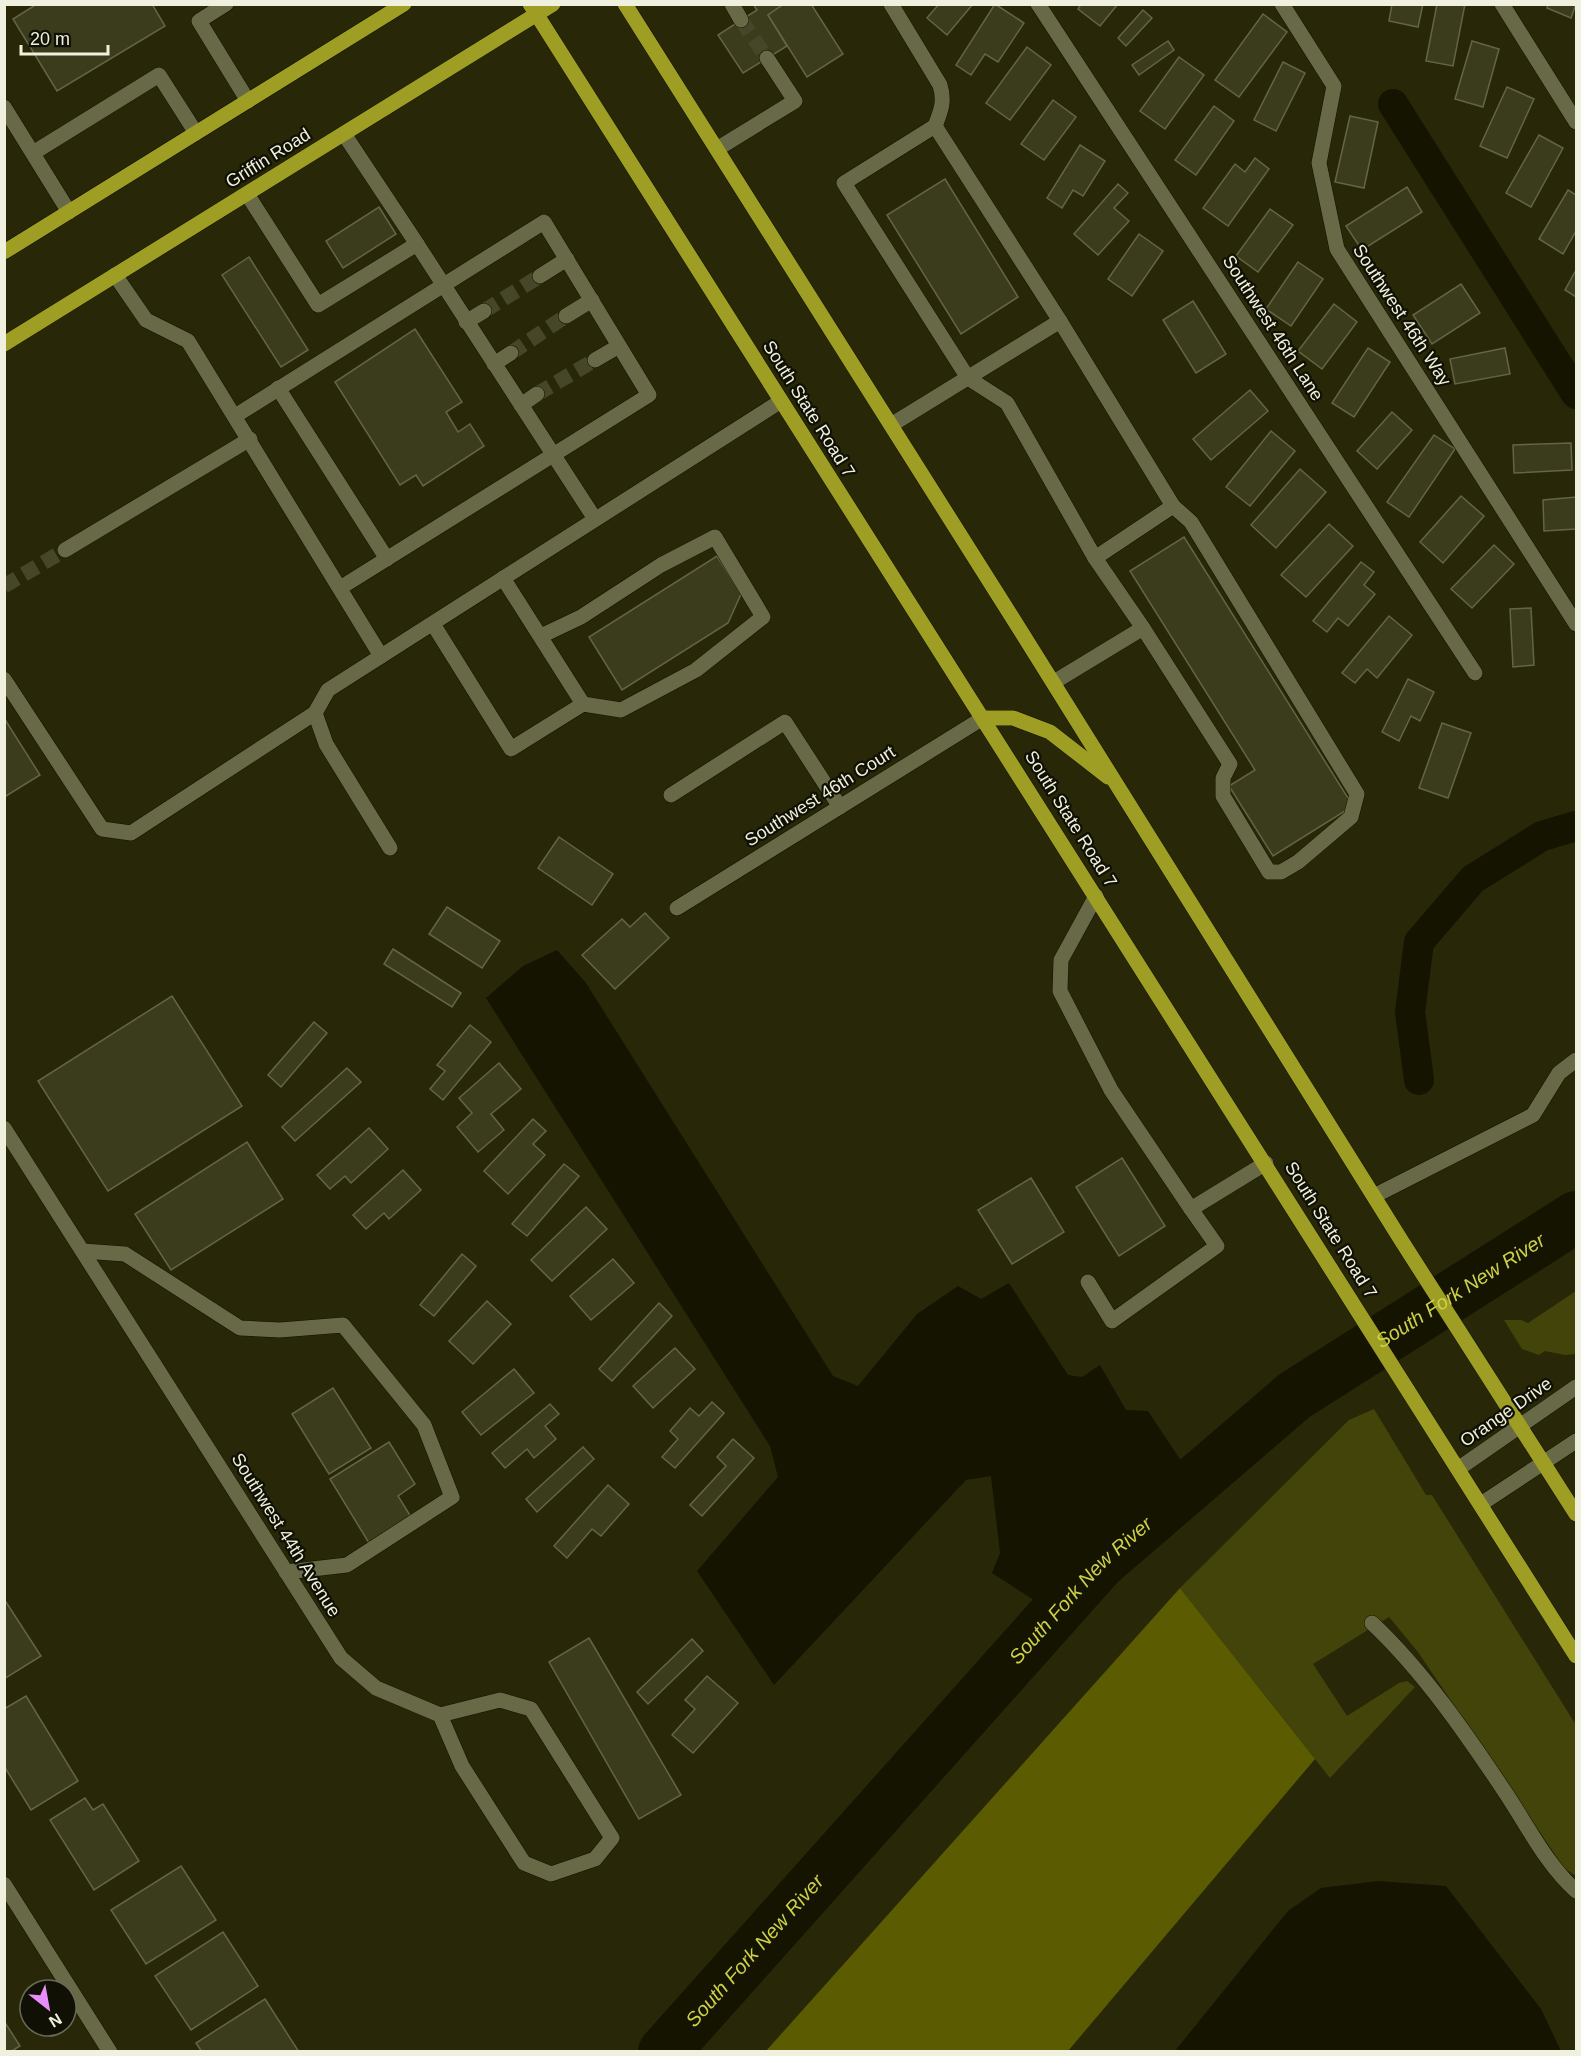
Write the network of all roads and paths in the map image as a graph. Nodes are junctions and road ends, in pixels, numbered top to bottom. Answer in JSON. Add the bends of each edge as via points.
{"nodes":[{"id":1,"x":226,"y":4,"type":"edge"},
{"id":2,"x":404,"y":4,"type":"edge"},
{"id":3,"x":553,"y":4,"type":"edge"},
{"id":4,"x":626,"y":4,"type":"edge"},
{"id":5,"x":732,"y":4,"type":"edge"},
{"id":6,"x":891,"y":4,"type":"edge"},
{"id":7,"x":1038,"y":4,"type":"edge"},
{"id":8,"x":1282,"y":4,"type":"edge"},
{"id":9,"x":1502,"y":4,"type":"edge"},
{"id":10,"x":534,"y":9,"type":"edge"},
{"id":11,"x":741,"y":20,"type":"tunnel mouth"},
{"id":12,"x":767,"y":58,"type":"tunnel mouth"},
{"id":13,"x":248,"y":101,"type":"junction"},
{"id":14,"x":4,"y":107,"type":"edge"},
{"id":15,"x":1576,"y":122,"type":"edge"},
{"id":16,"x":935,"y":126,"type":"junction"},
{"id":17,"x":196,"y":133,"type":"junction"},
{"id":18,"x":344,"y":134,"type":"junction"},
{"id":19,"x":717,"y":149,"type":"junction"},
{"id":20,"x":33,"y":153,"type":"junction"},
{"id":21,"x":247,"y":194,"type":"junction"},
{"id":22,"x":69,"y":212,"type":"junction"},
{"id":23,"x":417,"y":244,"type":"junction"},
{"id":24,"x":4,"y":252,"type":"edge"},
{"id":25,"x":567,"y":259,"type":"junction"},
{"id":26,"x":115,"y":275,"type":"junction"},
{"id":27,"x":540,"y":276,"type":"tunnel mouth"},
{"id":28,"x":442,"y":286,"type":"junction"},
{"id":29,"x":592,"y":300,"type":"junction"},
{"id":30,"x":484,"y":311,"type":"tunnel mouth"},
{"id":31,"x":566,"y":316,"type":"tunnel mouth"},
{"id":32,"x":1060,"y":321,"type":"junction"},
{"id":33,"x":466,"y":322,"type":"junction"},
{"id":34,"x":4,"y":344,"type":"edge"},
{"id":35,"x":619,"y":346,"type":"junction"},
{"id":36,"x":511,"y":353,"type":"tunnel mouth"},
{"id":37,"x":595,"y":360,"type":"tunnel mouth"},
{"id":38,"x":494,"y":364,"type":"junction"},
{"id":39,"x":968,"y":378,"type":"junction"},
{"id":40,"x":278,"y":388,"type":"junction"},
{"id":41,"x":537,"y":394,"type":"tunnel mouth"},
{"id":42,"x":780,"y":401,"type":"junction"},
{"id":43,"x":520,"y":405,"type":"junction"},
{"id":44,"x":235,"y":416,"type":"junction"},
{"id":45,"x":891,"y":425,"type":"junction"},
{"id":46,"x":250,"y":439,"type":"junction"},
{"id":47,"x":553,"y":454,"type":"junction"},
{"id":48,"x":1173,"y":506,"type":"junction"},
{"id":49,"x":595,"y":519,"type":"junction"},
{"id":50,"x":65,"y":550,"type":"tunnel mouth"},
{"id":51,"x":387,"y":558,"type":"junction"},
{"id":52,"x":1095,"y":558,"type":"junction"},
{"id":53,"x":503,"y":578,"type":"junction"},
{"id":54,"x":340,"y":588,"type":"junction"},
{"id":55,"x":433,"y":624,"type":"junction"},
{"id":56,"x":1576,"y":624,"type":"edge"},
{"id":57,"x":1143,"y":628,"type":"junction"},
{"id":58,"x":541,"y":636,"type":"junction"},
{"id":59,"x":381,"y":656,"type":"junction"},
{"id":60,"x":1475,"y":673,"type":"dead end"},
{"id":61,"x":4,"y":679,"type":"edge"},
{"id":62,"x":1054,"y":682,"type":"junction"},
{"id":63,"x":583,"y":704,"type":"junction"},
{"id":64,"x":315,"y":713,"type":"junction"},
{"id":65,"x":983,"y":718,"type":"junction"},
{"id":66,"x":1118,"y":784,"type":"junction"},
{"id":67,"x":671,"y":795,"type":"dead end"},
{"id":68,"x":840,"y":807,"type":"junction"},
{"id":69,"x":390,"y":848,"type":"dead end"},
{"id":70,"x":1096,"y":896,"type":"junction"},
{"id":71,"x":677,"y":908,"type":"dead end"},
{"id":72,"x":1576,"y":1060,"type":"edge"},
{"id":73,"x":4,"y":1128,"type":"edge"},
{"id":74,"x":1266,"y":1163,"type":"junction"},
{"id":75,"x":1374,"y":1196,"type":"junction"},
{"id":76,"x":1191,"y":1209,"type":"junction"},
{"id":77,"x":83,"y":1251,"type":"junction"},
{"id":78,"x":1088,"y":1282,"type":"dead end"},
{"id":79,"x":1576,"y":1387,"type":"edge"},
{"id":80,"x":1521,"y":1426,"type":"junction"},
{"id":81,"x":1576,"y":1441,"type":"edge"},
{"id":82,"x":1544,"y":1463,"type":"junction"},
{"id":83,"x":1458,"y":1469,"type":"junction"},
{"id":84,"x":1481,"y":1504,"type":"junction"},
{"id":85,"x":1576,"y":1514,"type":"edge"},
{"id":86,"x":286,"y":1572,"type":"junction"},
{"id":87,"x":1372,"y":1623,"type":"dead end"},
{"id":88,"x":1576,"y":1656,"type":"edge"},
{"id":89,"x":440,"y":1715,"type":"junction"},
{"id":90,"x":4,"y":1884,"type":"edge"},
{"id":91,"x":1576,"y":1891,"type":"edge"},
{"id":92,"x":110,"y":2052,"type":"edge"}],
"edges":[{"from":1,"to":13,"type":"street","via":[[199,21]]},
{"from":2,"to":13,"type":"main road"},
{"from":3,"to":10,"type":"main road","name":"Griffin Road"},
{"from":4,"to":19,"type":"main road"},
{"from":5,"to":11,"type":"street"},
{"from":6,"to":16,"type":"street","via":[[940,85],[942,108]]},
{"from":7,"to":60,"type":"street","name":"Southwest 46th Lane"},
{"from":8,"to":56,"type":"street","name":"Southwest 46th Way","via":[[1334,86],[1319,163],[1337,249]]},
{"from":9,"to":15,"type":"street"},
{"from":10,"to":18,"type":"main road","name":"Griffin Road"},
{"from":10,"to":42,"type":"main road","name":"South State Road 7"},
{"from":12,"to":19,"type":"street","via":[[795,101]]},
{"from":13,"to":17,"type":"main road"},
{"from":14,"to":20,"type":"street"},
{"from":16,"to":32,"type":"street"},
{"from":16,"to":39,"type":"street","via":[[844,183]]},
{"from":17,"to":20,"type":"street","via":[[159,75]]},
{"from":17,"to":22,"type":"main road"},
{"from":18,"to":21,"type":"main road","name":"Griffin Road"},
{"from":18,"to":23,"type":"street"},
{"from":19,"to":45,"type":"main road"},
{"from":20,"to":22,"type":"street"},
{"from":21,"to":23,"type":"street","via":[[318,305]]},
{"from":21,"to":26,"type":"main road","name":"Griffin Road"},
{"from":22,"to":24,"type":"main road"},
{"from":23,"to":28,"type":"street"},
{"from":25,"to":27,"type":"street"},
{"from":25,"to":28,"type":"street","via":[[544,222]]},
{"from":25,"to":29,"type":"street"},
{"from":26,"to":34,"type":"main road","name":"Griffin Road"},
{"from":26,"to":44,"type":"street","via":[[146,320],[188,341]]},
{"from":28,"to":33,"type":"street"},
{"from":28,"to":40,"type":"street"},
{"from":29,"to":31,"type":"street"},
{"from":29,"to":35,"type":"street"},
{"from":30,"to":33,"type":"street"},
{"from":32,"to":39,"type":"street"},
{"from":32,"to":48,"type":"street"},
{"from":33,"to":38,"type":"street"},
{"from":35,"to":37,"type":"street"},
{"from":35,"to":47,"type":"street","via":[[649,395]]},
{"from":36,"to":38,"type":"street"},
{"from":38,"to":43,"type":"street"},
{"from":39,"to":45,"type":"street"},
{"from":39,"to":52,"type":"street","via":[[1007,403]]},
{"from":40,"to":44,"type":"street"},
{"from":40,"to":51,"type":"street"},
{"from":41,"to":43,"type":"street"},
{"from":42,"to":49,"type":"street"},
{"from":42,"to":65,"type":"main road","name":"South State Road 7"},
{"from":43,"to":47,"type":"street"},
{"from":44,"to":46,"type":"street"},
{"from":45,"to":62,"type":"main road"},
{"from":46,"to":50,"type":"street"},
{"from":46,"to":54,"type":"street"},
{"from":47,"to":49,"type":"street"},
{"from":47,"to":51,"type":"street"},
{"from":48,"to":52,"type":"street"},
{"from":48,"to":57,"type":"street","via":[[1191,522],[1357,794],[1351,817],[1298,862],[1281,872],[1269,872],[1224,796],[1223,778],[1230,764]]},
{"from":49,"to":53,"type":"street"},
{"from":51,"to":54,"type":"street"},
{"from":52,"to":57,"type":"street"},
{"from":53,"to":55,"type":"street"},
{"from":53,"to":58,"type":"street"},
{"from":54,"to":59,"type":"street"},
{"from":55,"to":59,"type":"street"},
{"from":55,"to":63,"type":"street","via":[[511,749]]},
{"from":57,"to":62,"type":"street"},
{"from":58,"to":63,"type":"street"},
{"from":58,"to":63,"type":"street","via":[[715,537],[763,616],[696,670],[621,710]]},
{"from":59,"to":64,"type":"street","via":[[328,690]]},
{"from":61,"to":64,"type":"street","via":[[102,829],[131,833]]},
{"from":62,"to":66,"type":"main road"},
{"from":64,"to":69,"type":"street","via":[[326,744]]},
{"from":65,"to":66,"type":"main road","via":[[1013,718],[1050,732]]},
{"from":65,"to":68,"type":"street","name":"Southwest 46th Court"},
{"from":65,"to":70,"type":"main road","name":"South State Road 7"},
{"from":66,"to":75,"type":"main road"},
{"from":67,"to":68,"type":"street","via":[[785,722]]},
{"from":68,"to":71,"type":"street","name":"Southwest 46th Court"},
{"from":70,"to":74,"type":"main road","name":"South State Road 7"},
{"from":70,"to":76,"type":"street","via":[[1061,960],[1060,991],[1112,1090]]},
{"from":72,"to":75,"type":"street","via":[[1559,1073],[1533,1115]]},
{"from":73,"to":77,"type":"street","name":"Southwest 44th Avenue"},
{"from":74,"to":76,"type":"street"},
{"from":74,"to":83,"type":"main road","name":"South State Road 7"},
{"from":75,"to":80,"type":"main road"},
{"from":76,"to":78,"type":"street","via":[[1217,1246],[1113,1321]]},
{"from":77,"to":86,"type":"street","name":"Southwest 44th Avenue"},
{"from":77,"to":86,"type":"street","via":[[125,1254],[240,1328],[280,1330],[343,1325],[424,1425],[452,1497],[347,1565]]},
{"from":79,"to":80,"type":"street","name":"Orange Drive"},
{"from":80,"to":82,"type":"main road"},
{"from":80,"to":83,"type":"street","name":"Orange Drive"},
{"from":81,"to":82,"type":"street"},
{"from":82,"to":84,"type":"street"},
{"from":82,"to":85,"type":"main road"},
{"from":83,"to":84,"type":"main road","name":"South State Road 7"},
{"from":84,"to":88,"type":"main road","name":"South State Road 7"},
{"from":86,"to":89,"type":"street","name":"Southwest 44th Avenue","via":[[341,1658],[376,1688]]},
{"from":87,"to":91,"type":"street","via":[[1422,1677],[1562,1878]]},
{"from":89,"to":89,"type":"street","via":[[500,1700],[531,1709],[612,1838],[595,1858],[551,1874],[524,1863],[462,1766]]},
{"from":90,"to":92,"type":"street"}]}
